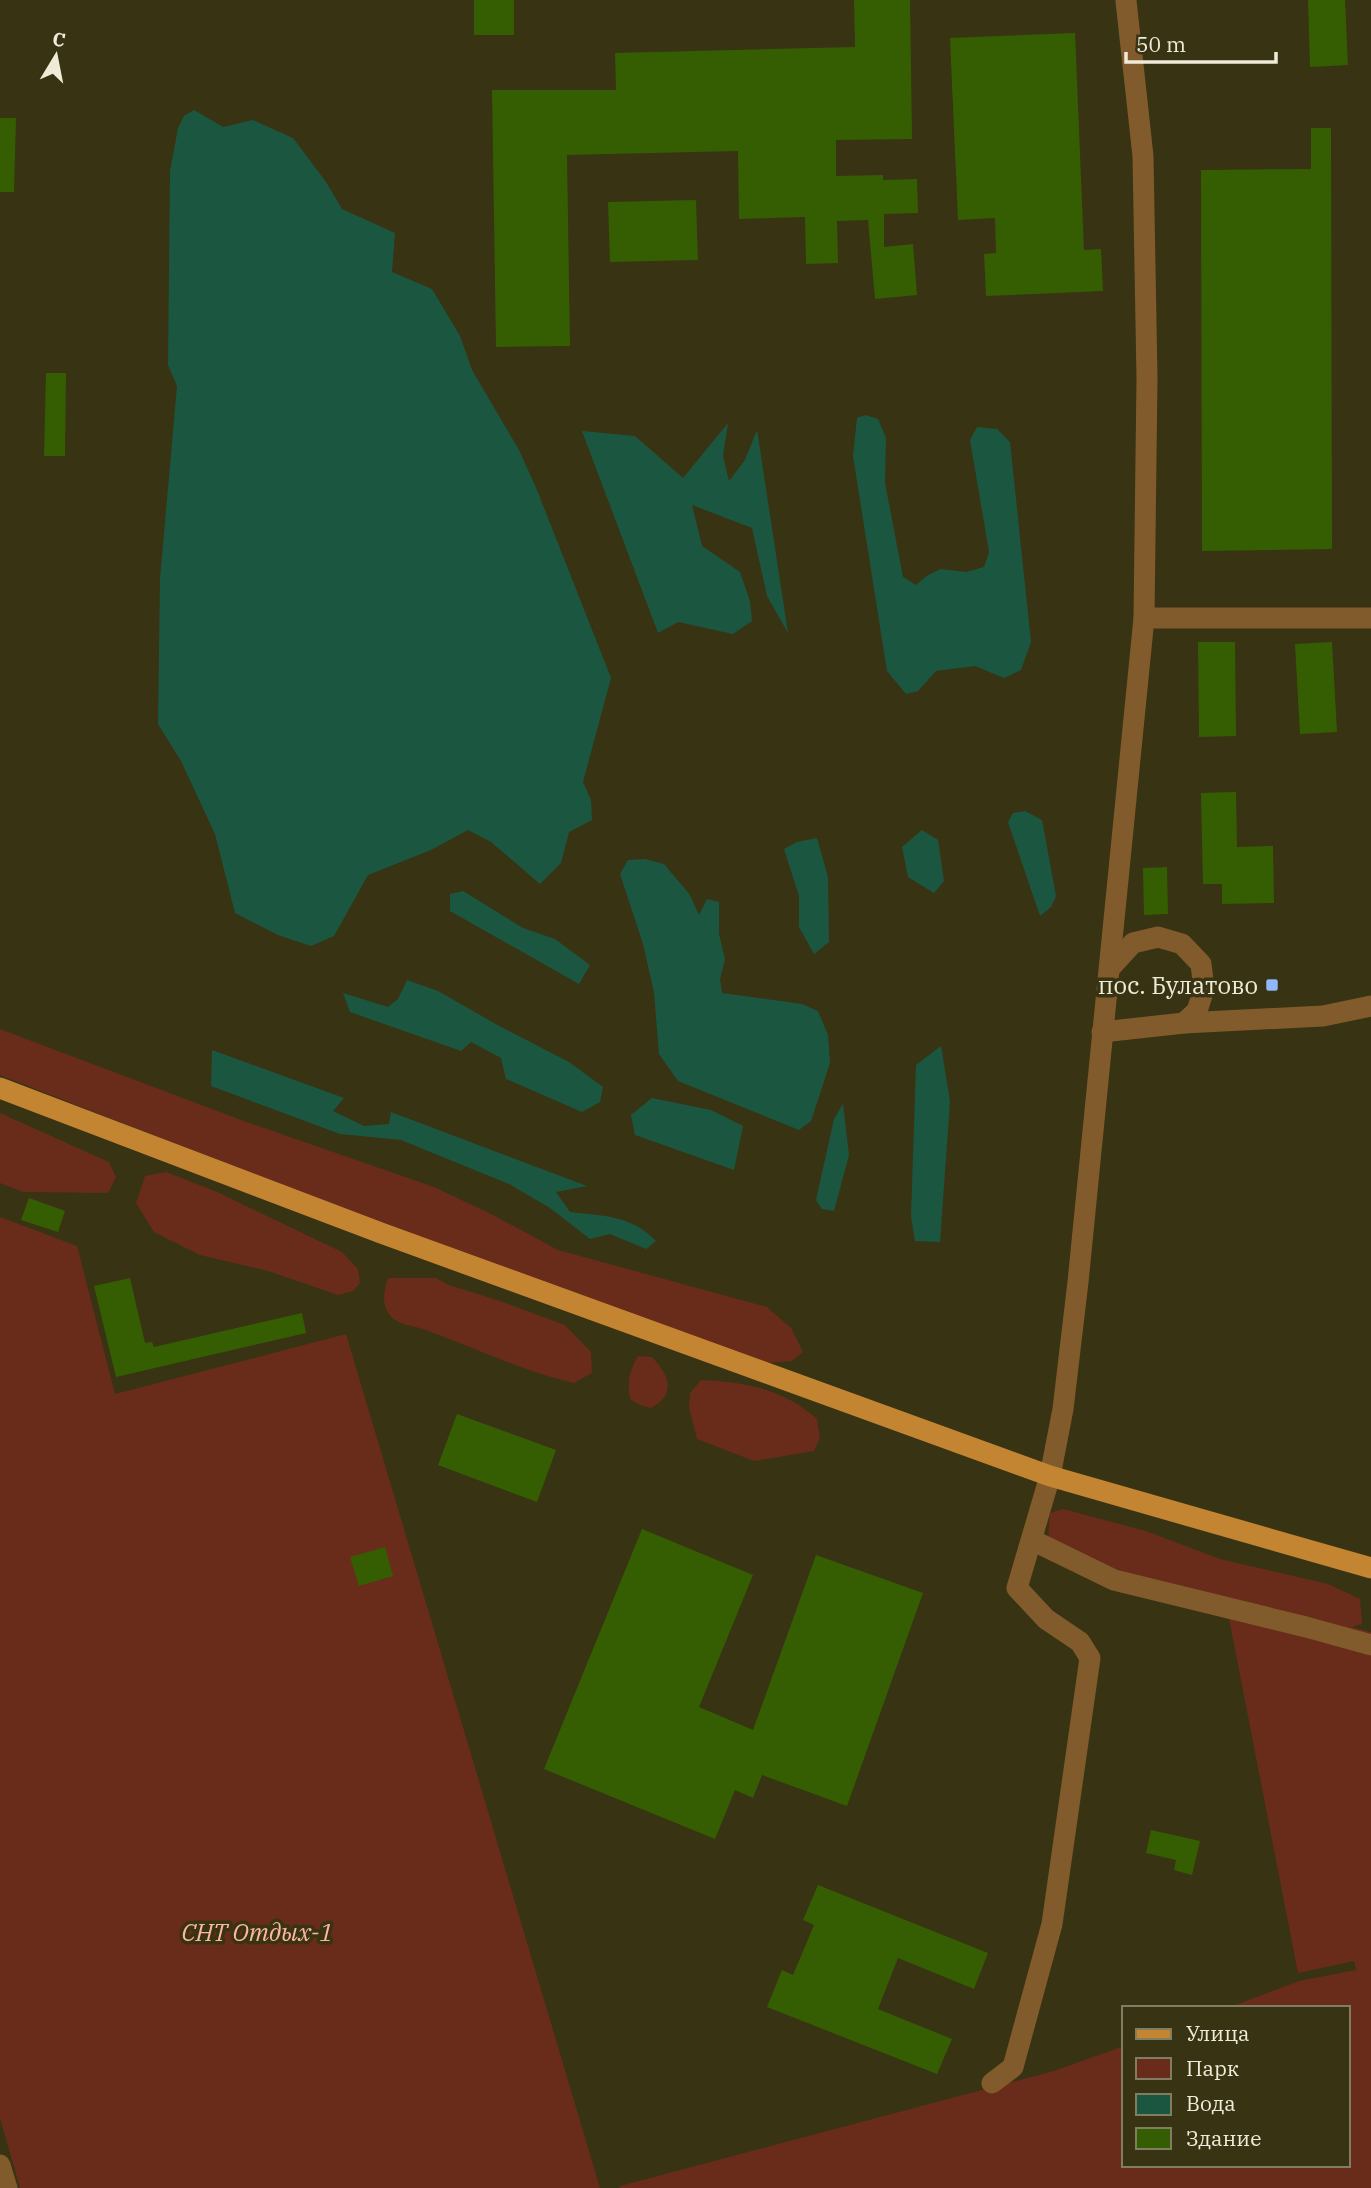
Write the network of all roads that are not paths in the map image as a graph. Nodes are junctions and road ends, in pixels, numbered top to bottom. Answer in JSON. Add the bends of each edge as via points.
{"nodes":[{"id":1,"x":1126,"y":1,"type":"edge"},
{"id":2,"x":1144,"y":618,"type":"junction"},
{"id":3,"x":1371,"y":618,"type":"edge"},
{"id":4,"x":1110,"y":968,"type":"junction"},
{"id":5,"x":1371,"y":1006,"type":"edge"},
{"id":6,"x":1184,"y":1023,"type":"junction"},
{"id":7,"x":1102,"y":1032,"type":"junction"},
{"id":8,"x":0,"y":1088,"type":"edge"},
{"id":9,"x":1050,"y":1475,"type":"junction"},
{"id":10,"x":1032,"y":1540,"type":"junction"},
{"id":11,"x":1371,"y":1568,"type":"edge"},
{"id":12,"x":1371,"y":1645,"type":"edge"},
{"id":13,"x":992,"y":2083,"type":"dead end"},
{"id":14,"x":0,"y":2165,"type":"edge"},
{"id":15,"x":7,"y":2188,"type":"edge"}],
"edges":[{"from":1,"to":2,"type":"street","via":[[1143,156],[1147,378]]},
{"from":2,"to":3,"type":"street"},
{"from":2,"to":4,"type":"street"},
{"from":4,"to":6,"type":"street","via":[[1133,943],[1158,937],[1182,944],[1200,964],[1204,989],[1196,1011]]},
{"from":4,"to":7,"type":"street"},
{"from":5,"to":6,"type":"street","via":[[1322,1016]]},
{"from":6,"to":7,"type":"street"},
{"from":7,"to":9,"type":"street","via":[[1078,1282]]},
{"from":8,"to":9,"type":"main road","via":[[382,1233]]},
{"from":9,"to":10,"type":"street"},
{"from":9,"to":11,"type":"main road"},
{"from":10,"to":12,"type":"street","via":[[1114,1580]]},
{"from":10,"to":13,"type":"street","via":[[1017,1588],[1046,1619],[1080,1642],[1090,1658],[1052,1924],[1013,2067]]},
{"from":14,"to":15,"type":"street"}]}
